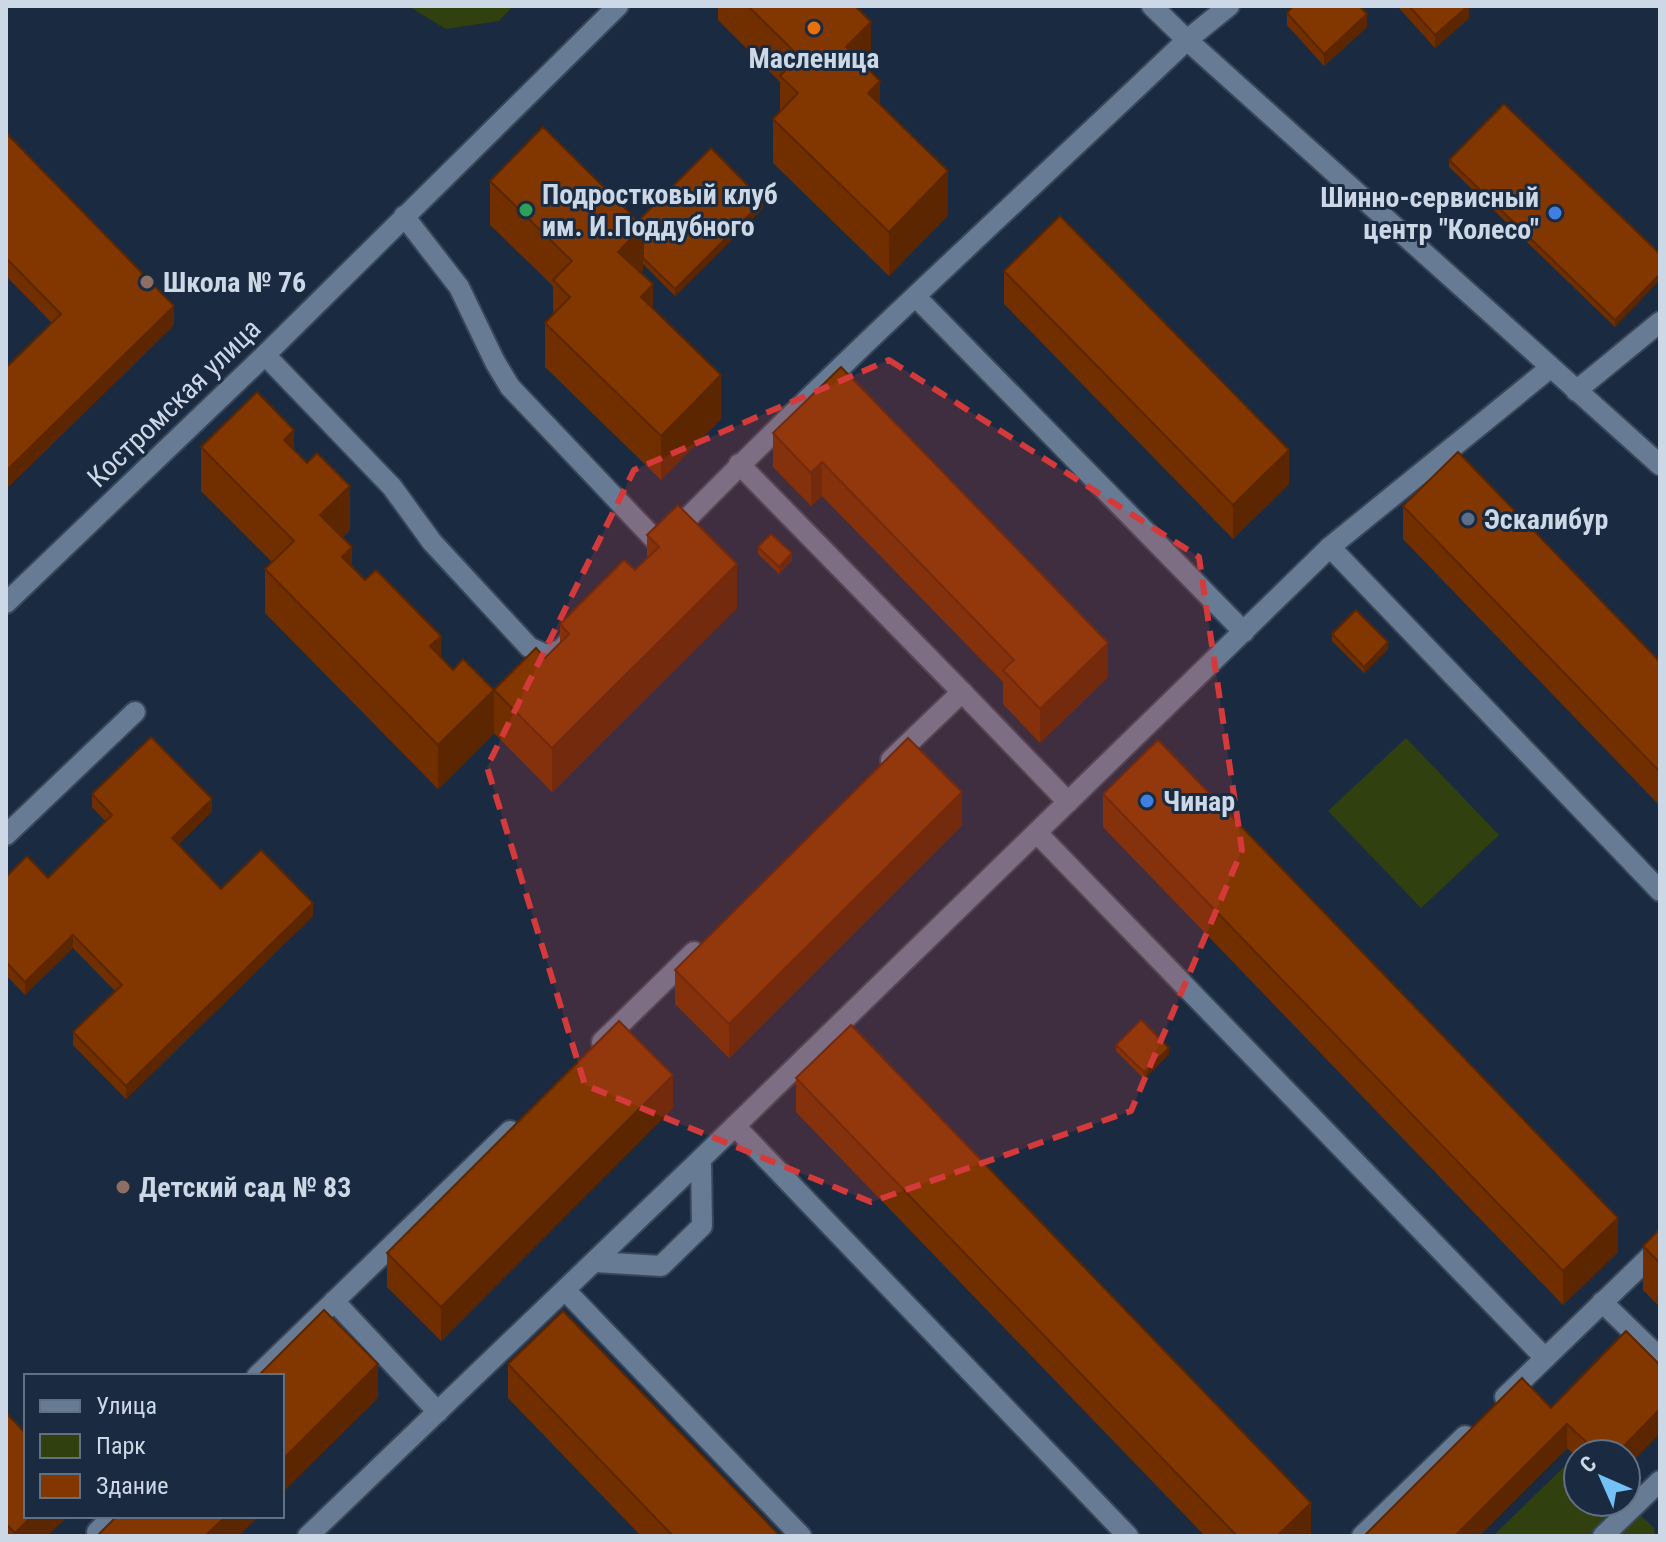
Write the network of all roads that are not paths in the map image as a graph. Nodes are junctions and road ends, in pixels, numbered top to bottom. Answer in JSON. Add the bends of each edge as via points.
{"nodes":[{"id":1,"x":618,"y":6,"type":"edge"},
{"id":2,"x":1152,"y":6,"type":"edge"},
{"id":3,"x":1229,"y":6,"type":"edge"},
{"id":4,"x":1187,"y":40,"type":"junction"},
{"id":5,"x":404,"y":216,"type":"junction"},
{"id":6,"x":916,"y":297,"type":"junction"},
{"id":7,"x":1660,"y":322,"type":"edge"},
{"id":8,"x":265,"y":355,"type":"junction"},
{"id":9,"x":1550,"y":368,"type":"junction"},
{"id":10,"x":1576,"y":391,"type":"junction"},
{"id":11,"x":739,"y":464,"type":"junction"},
{"id":12,"x":1660,"y":465,"type":"edge"},
{"id":13,"x":1330,"y":547,"type":"junction"},
{"id":14,"x":6,"y":603,"type":"edge"},
{"id":15,"x":584,"y":626,"type":"edge"},
{"id":16,"x":1244,"y":632,"type":"junction"},
{"id":17,"x":962,"y":692,"type":"junction"},
{"id":18,"x":135,"y":712,"type":"dead end"},
{"id":19,"x":872,"y":779,"type":"edge"},
{"id":20,"x":1068,"y":802,"type":"junction"},
{"id":21,"x":1037,"y":833,"type":"junction"},
{"id":22,"x":6,"y":835,"type":"edge"},
{"id":23,"x":1660,"y":891,"type":"edge"},
{"id":24,"x":705,"y":941,"type":"edge"},
{"id":25,"x":582,"y":1061,"type":"edge"},
{"id":26,"x":526,"y":1115,"type":"edge"},
{"id":27,"x":735,"y":1126,"type":"junction"},
{"id":28,"x":701,"y":1159,"type":"junction"},
{"id":29,"x":1660,"y":1247,"type":"edge"},
{"id":30,"x":595,"y":1262,"type":"junction"},
{"id":31,"x":565,"y":1290,"type":"junction"},
{"id":32,"x":334,"y":1301,"type":"junction"},
{"id":33,"x":1602,"y":1302,"type":"junction"},
{"id":34,"x":1545,"y":1358,"type":"junction"},
{"id":35,"x":1660,"y":1358,"type":"edge"},
{"id":36,"x":259,"y":1374,"type":"edge"},
{"id":37,"x":438,"y":1412,"type":"junction"},
{"id":38,"x":1660,"y":1481,"type":"edge"},
{"id":39,"x":111,"y":1518,"type":"edge"},
{"id":40,"x":97,"y":1532,"type":"edge"},
{"id":41,"x":308,"y":1536,"type":"edge"},
{"id":42,"x":801,"y":1536,"type":"edge"},
{"id":43,"x":1128,"y":1536,"type":"edge"},
{"id":44,"x":1362,"y":1536,"type":"edge"},
{"id":45,"x":1603,"y":1536,"type":"edge"}],
"edges":[{"from":1,"to":5,"type":"street","name":"Костромская улица"},
{"from":2,"to":4,"type":"street"},
{"from":3,"to":4,"type":"street"},
{"from":4,"to":6,"type":"street"},
{"from":4,"to":9,"type":"street"},
{"from":5,"to":8,"type":"street","name":"Костромская улица"},
{"from":5,"to":11,"type":"street","via":[[459,287],[510,387],[655,551]]},
{"from":6,"to":11,"type":"street"},
{"from":6,"to":16,"type":"street"},
{"from":7,"to":10,"type":"street"},
{"from":8,"to":14,"type":"street","name":"Костромская улица"},
{"from":8,"to":15,"type":"street","via":[[392,487],[432,542],[529,647],[546,655],[562,649]]},
{"from":9,"to":10,"type":"street"},
{"from":9,"to":13,"type":"street"},
{"from":10,"to":12,"type":"street"},
{"from":11,"to":17,"type":"street"},
{"from":13,"to":16,"type":"street"},
{"from":13,"to":23,"type":"street"},
{"from":16,"to":20,"type":"street"},
{"from":17,"to":19,"type":"street"},
{"from":17,"to":20,"type":"street"},
{"from":18,"to":22,"type":"street"},
{"from":20,"to":21,"type":"street"},
{"from":21,"to":27,"type":"street"},
{"from":21,"to":34,"type":"street"},
{"from":24,"to":25,"type":"street"},
{"from":26,"to":32,"type":"street"},
{"from":27,"to":28,"type":"street"},
{"from":27,"to":43,"type":"street"},
{"from":28,"to":30,"type":"street"},
{"from":28,"to":30,"type":"street","via":[[702,1226],[661,1266]]},
{"from":29,"to":33,"type":"street"},
{"from":30,"to":31,"type":"street"},
{"from":31,"to":37,"type":"street"},
{"from":31,"to":42,"type":"street"},
{"from":32,"to":36,"type":"street"},
{"from":32,"to":37,"type":"street"},
{"from":33,"to":34,"type":"street"},
{"from":33,"to":35,"type":"street"},
{"from":34,"to":44,"type":"street"},
{"from":37,"to":41,"type":"street"},
{"from":38,"to":45,"type":"street"},
{"from":39,"to":40,"type":"street"}]}
